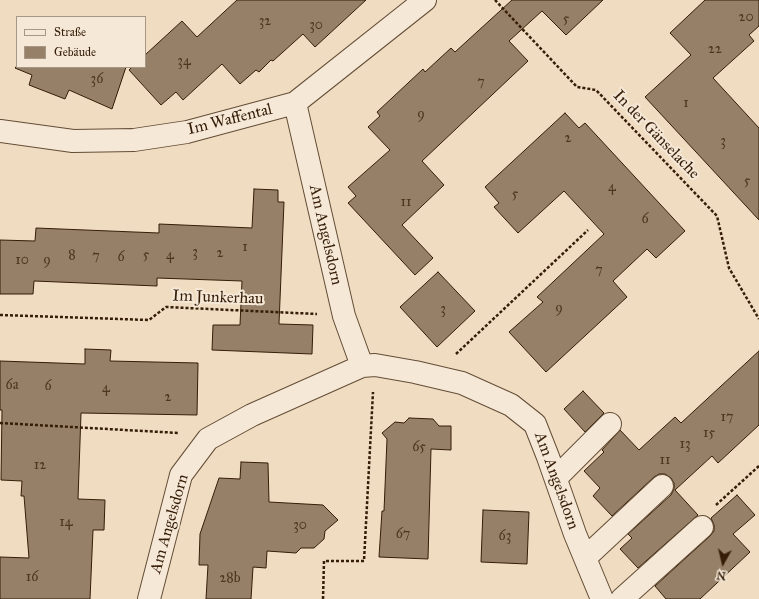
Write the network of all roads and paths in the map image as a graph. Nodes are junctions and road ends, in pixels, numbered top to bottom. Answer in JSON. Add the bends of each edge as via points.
{"nodes":[{"id":1,"x":425,"y":0,"type":"edge"},
{"id":2,"x":495,"y":0,"type":"edge"},
{"id":3,"x":295,"y":103,"type":"junction"},
{"id":4,"x":0,"y":131,"type":"edge"},
{"id":5,"x":588,"y":230,"type":"dead end"},
{"id":6,"x":0,"y":315,"type":"edge"},
{"id":7,"x":344,"y":316,"type":"junction"},
{"id":8,"x":758,"y":316,"type":"edge"},
{"id":9,"x":368,"y":366,"type":"junction"},
{"id":10,"x":432,"y":377,"type":"junction"},
{"id":11,"x":0,"y":423,"type":"edge"},
{"id":12,"x":610,"y":424,"type":"dead end"},
{"id":13,"x":214,"y":435,"type":"junction"},
{"id":14,"x":759,"y":466,"type":"edge"},
{"id":15,"x":556,"y":478,"type":"junction"},
{"id":16,"x":662,"y":486,"type":"dead end"},
{"id":17,"x":702,"y":527,"type":"joint"},
{"id":18,"x":585,"y":558,"type":"junction"},
{"id":19,"x":149,"y":599,"type":"edge"},
{"id":20,"x":323,"y":599,"type":"edge"},
{"id":21,"x":602,"y":599,"type":"edge"},
{"id":22,"x":622,"y":599,"type":"edge"}],
"edges":[{"from":1,"to":3,"type":"street","name":"Im Waffental"},
{"from":2,"to":8,"type":"path","name":"In der Gänselache","via":[[577,87],[596,90],[717,216],[729,268]]},
{"from":3,"to":4,"type":"street","name":"Im Waffental","via":[[187,132],[134,140],[73,141]]},
{"from":3,"to":7,"type":"street","name":"Am Angelsdorn"},
{"from":5,"to":10,"type":"path"},
{"from":6,"to":7,"type":"path","name":"Im Junkerhau","via":[[149,320],[166,307]]},
{"from":7,"to":9,"type":"street","name":"Am Angelsdorn"},
{"from":9,"to":10,"type":"street","name":"Am Angelsdorn"},
{"from":9,"to":13,"type":"street","name":"Am Angelsdorn","via":[[252,415]]},
{"from":9,"to":20,"type":"path","via":[[364,561],[324,561]]},
{"from":10,"to":15,"type":"street","name":"Am Angelsdorn","via":[[462,383],[511,405],[535,424]]},
{"from":11,"to":13,"type":"path"},
{"from":12,"to":15,"type":"street"},
{"from":13,"to":19,"type":"street","name":"Am Angelsdorn","via":[[208,439],[181,475]]},
{"from":14,"to":17,"type":"path","via":[[714,507]]},
{"from":15,"to":18,"type":"street","name":"Am Angelsdorn"},
{"from":16,"to":18,"type":"street"},
{"from":17,"to":22,"type":"street"},
{"from":18,"to":21,"type":"street","name":"Am Angelsdorn"}]}
